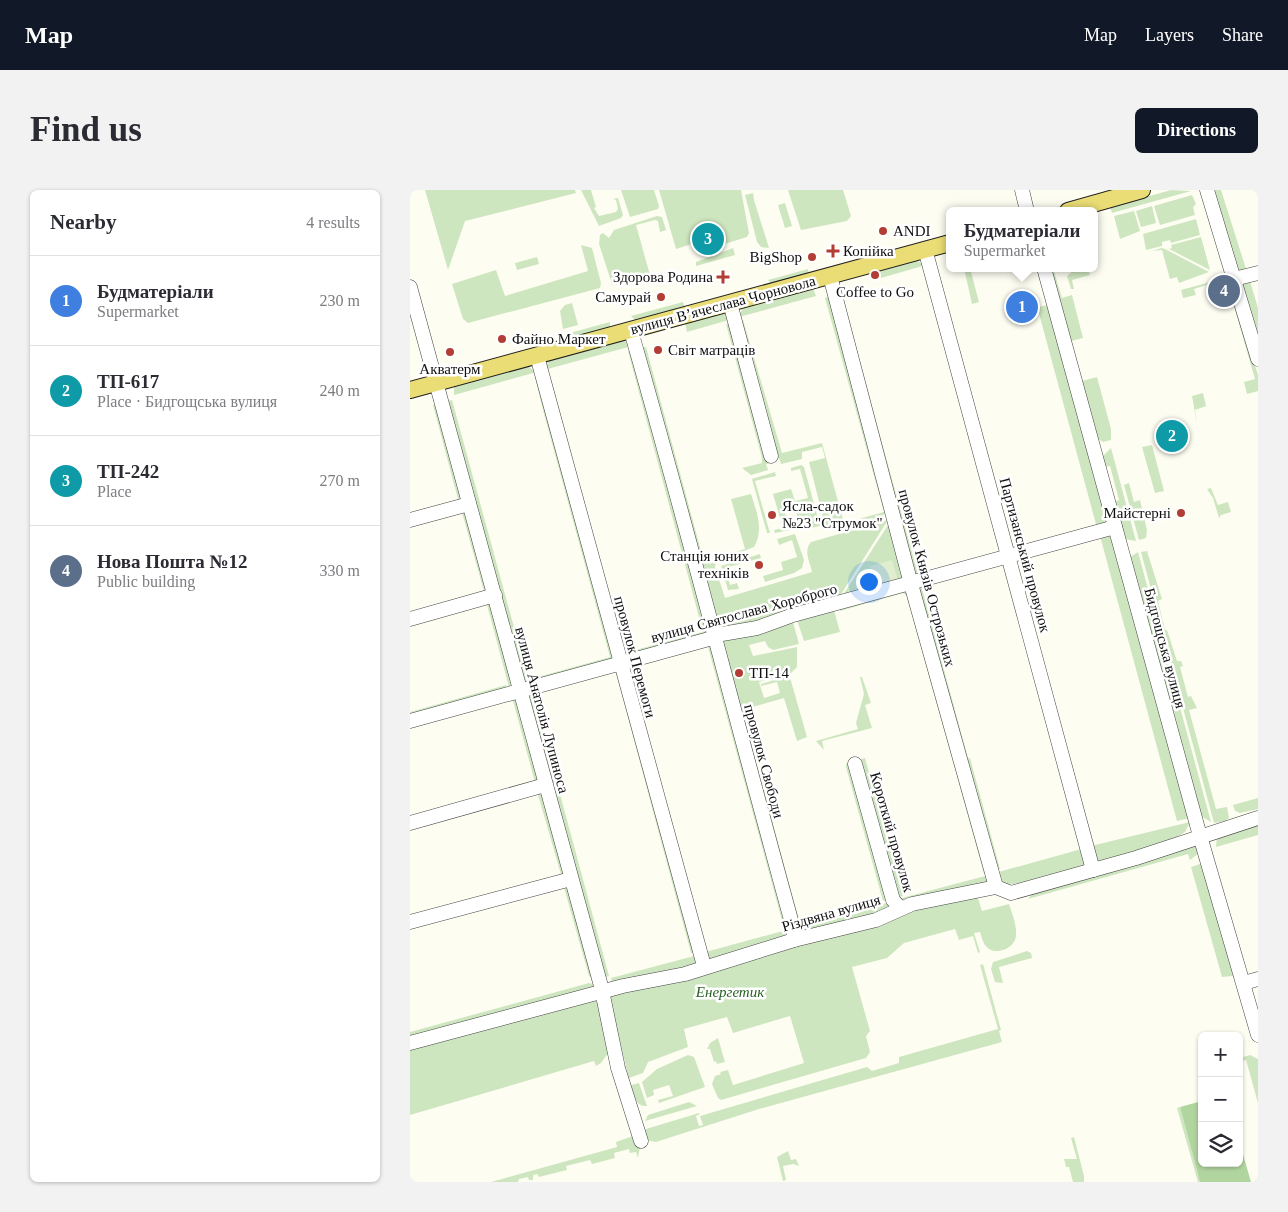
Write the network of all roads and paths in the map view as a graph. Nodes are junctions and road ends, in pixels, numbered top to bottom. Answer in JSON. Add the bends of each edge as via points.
{"nodes":[{"id":1,"x":1022,"y":190,"type":"edge"},
{"id":2,"x":1142,"y":190,"type":"edge"},
{"id":3,"x":1207,"y":190,"type":"edge"},
{"id":4,"x":1026,"y":207,"type":"edge"},
{"id":5,"x":1082,"y":207,"type":"edge"},
{"id":6,"x":946,"y":243,"type":"edge"},
{"id":7,"x":925,"y":249,"type":"junction"},
{"id":8,"x":1045,"y":272,"type":"edge"},
{"id":9,"x":1258,"y":273,"type":"edge"},
{"id":10,"x":830,"y":276,"type":"junction"},
{"id":11,"x":1234,"y":279,"type":"junction"},
{"id":12,"x":410,"y":287,"type":"edge"},
{"id":13,"x":730,"y":303,"type":"junction"},
{"id":14,"x":630,"y":330,"type":"junction"},
{"id":15,"x":537,"y":356,"type":"junction"},
{"id":16,"x":1258,"y":359,"type":"edge"},
{"id":17,"x":436,"y":383,"type":"junction"},
{"id":18,"x":410,"y":390,"type":"edge"},
{"id":19,"x":771,"y":456,"type":"dead end"},
{"id":20,"x":470,"y":504,"type":"junction"},
{"id":21,"x":410,"y":520,"type":"edge"},
{"id":22,"x":1115,"y":526,"type":"junction"},
{"id":23,"x":1009,"y":557,"type":"junction"},
{"id":24,"x":911,"y":584,"type":"junction"},
{"id":25,"x":495,"y":596,"type":"junction"},
{"id":26,"x":410,"y":619,"type":"edge"},
{"id":27,"x":716,"y":635,"type":"junction"},
{"id":28,"x":620,"y":663,"type":"junction"},
{"id":29,"x":520,"y":691,"type":"junction"},
{"id":30,"x":410,"y":721,"type":"edge"},
{"id":31,"x":855,"y":764,"type":"dead end"},
{"id":32,"x":545,"y":785,"type":"junction"},
{"id":33,"x":1258,"y":818,"type":"edge"},
{"id":34,"x":410,"y":823,"type":"edge"},
{"id":35,"x":1200,"y":836,"type":"junction"},
{"id":36,"x":1093,"y":870,"type":"junction"},
{"id":37,"x":571,"y":879,"type":"junction"},
{"id":38,"x":996,"y":887,"type":"junction"},
{"id":39,"x":900,"y":908,"type":"junction"},
{"id":40,"x":410,"y":922,"type":"edge"},
{"id":41,"x":794,"y":940,"type":"junction"},
{"id":42,"x":704,"y":966,"type":"junction"},
{"id":43,"x":1258,"y":979,"type":"edge"},
{"id":44,"x":1244,"y":983,"type":"junction"},
{"id":45,"x":602,"y":993,"type":"junction"},
{"id":46,"x":1258,"y":1035,"type":"edge"},
{"id":47,"x":410,"y":1044,"type":"edge"},
{"id":48,"x":641,"y":1141,"type":"dead end"}],
"edges":[{"from":1,"to":4,"type":"street"},
{"from":2,"to":5,"type":"main road"},
{"from":3,"to":11,"type":"street"},
{"from":6,"to":7,"type":"main road","name":"вулиця Вʼячеслава Чорновола"},
{"from":7,"to":10,"type":"main road","name":"вулиця Вʼячеслава Чорновола"},
{"from":7,"to":23,"type":"street","name":"Партизанський провулок"},
{"from":8,"to":22,"type":"street","name":"Бидгощська вулиця"},
{"from":9,"to":11,"type":"street"},
{"from":10,"to":13,"type":"main road","name":"вулиця Вʼячеслава Чорновола"},
{"from":10,"to":24,"type":"street","name":"провулок Князів Острозьких"},
{"from":11,"to":16,"type":"street"},
{"from":12,"to":17,"type":"street","name":"вулиця Анатолія Лупиноса"},
{"from":13,"to":14,"type":"main road","name":"вулиця Вʼячеслава Чорновола"},
{"from":13,"to":19,"type":"street"},
{"from":14,"to":15,"type":"main road","name":"вулиця Вʼячеслава Чорновола"},
{"from":14,"to":27,"type":"street","name":"провулок Свободи"},
{"from":15,"to":17,"type":"main road","name":"вулиця Вʼячеслава Чорновола"},
{"from":15,"to":28,"type":"street","name":"провулок Перемоги"},
{"from":17,"to":18,"type":"main road","name":"вулиця Вʼячеслава Чорновола"},
{"from":17,"to":20,"type":"street","name":"вулиця Анатолія Лупиноса"},
{"from":20,"to":21,"type":"street"},
{"from":20,"to":25,"type":"street","name":"вулиця Анатолія Лупиноса"},
{"from":22,"to":23,"type":"street","name":"вулиця Святослава Хороброго"},
{"from":22,"to":35,"type":"street","name":"Бидгощська вулиця"},
{"from":23,"to":24,"type":"street","name":"вулиця Святослава Хороброго"},
{"from":23,"to":36,"type":"street","name":"Партизанський провулок"},
{"from":24,"to":27,"type":"street","name":"вулиця Святослава Хороброго","via":[[793,615],[757,628]]},
{"from":24,"to":38,"type":"street","name":"провулок Князів Острозьких"},
{"from":25,"to":26,"type":"street"},
{"from":25,"to":29,"type":"street","name":"вулиця Анатолія Лупиноса"},
{"from":27,"to":28,"type":"street","name":"вулиця Святослава Хороброго"},
{"from":27,"to":41,"type":"street","name":"провулок Свободи"},
{"from":28,"to":29,"type":"street","name":"вулиця Святослава Хороброго"},
{"from":28,"to":42,"type":"street","name":"провулок Перемоги"},
{"from":29,"to":30,"type":"street","name":"вулиця Святослава Хороброго"},
{"from":29,"to":32,"type":"street","name":"вулиця Анатолія Лупиноса"},
{"from":31,"to":39,"type":"street","name":"Короткий провулок","via":[[893,900]]},
{"from":32,"to":34,"type":"street"},
{"from":32,"to":37,"type":"street","name":"вулиця Анатолія Лупиноса"},
{"from":33,"to":35,"type":"street","name":"Різдвяна вулиця"},
{"from":35,"to":36,"type":"street","name":"Різдвяна вулиця"},
{"from":35,"to":44,"type":"street","name":"Бидгощська вулиця"},
{"from":36,"to":38,"type":"street","name":"Різдвяна вулиця","via":[[1011,893]]},
{"from":37,"to":40,"type":"street"},
{"from":37,"to":45,"type":"street","name":"вулиця Анатолія Лупиноса"},
{"from":38,"to":39,"type":"street","name":"Різдвяна вулиця"},
{"from":39,"to":41,"type":"street","name":"Різдвяна вулиця","via":[[876,920]]},
{"from":41,"to":42,"type":"street","name":"Різдвяна вулиця"},
{"from":42,"to":45,"type":"street","name":"Різдвяна вулиця","via":[[666,979]]},
{"from":43,"to":44,"type":"street"},
{"from":44,"to":46,"type":"street","name":"Бидгощська вулиця"},
{"from":45,"to":47,"type":"street","name":"Різдвяна вулиця"},
{"from":45,"to":48,"type":"street","name":"вулиця Анатолія Лупиноса","via":[[618,1068]]}]}
